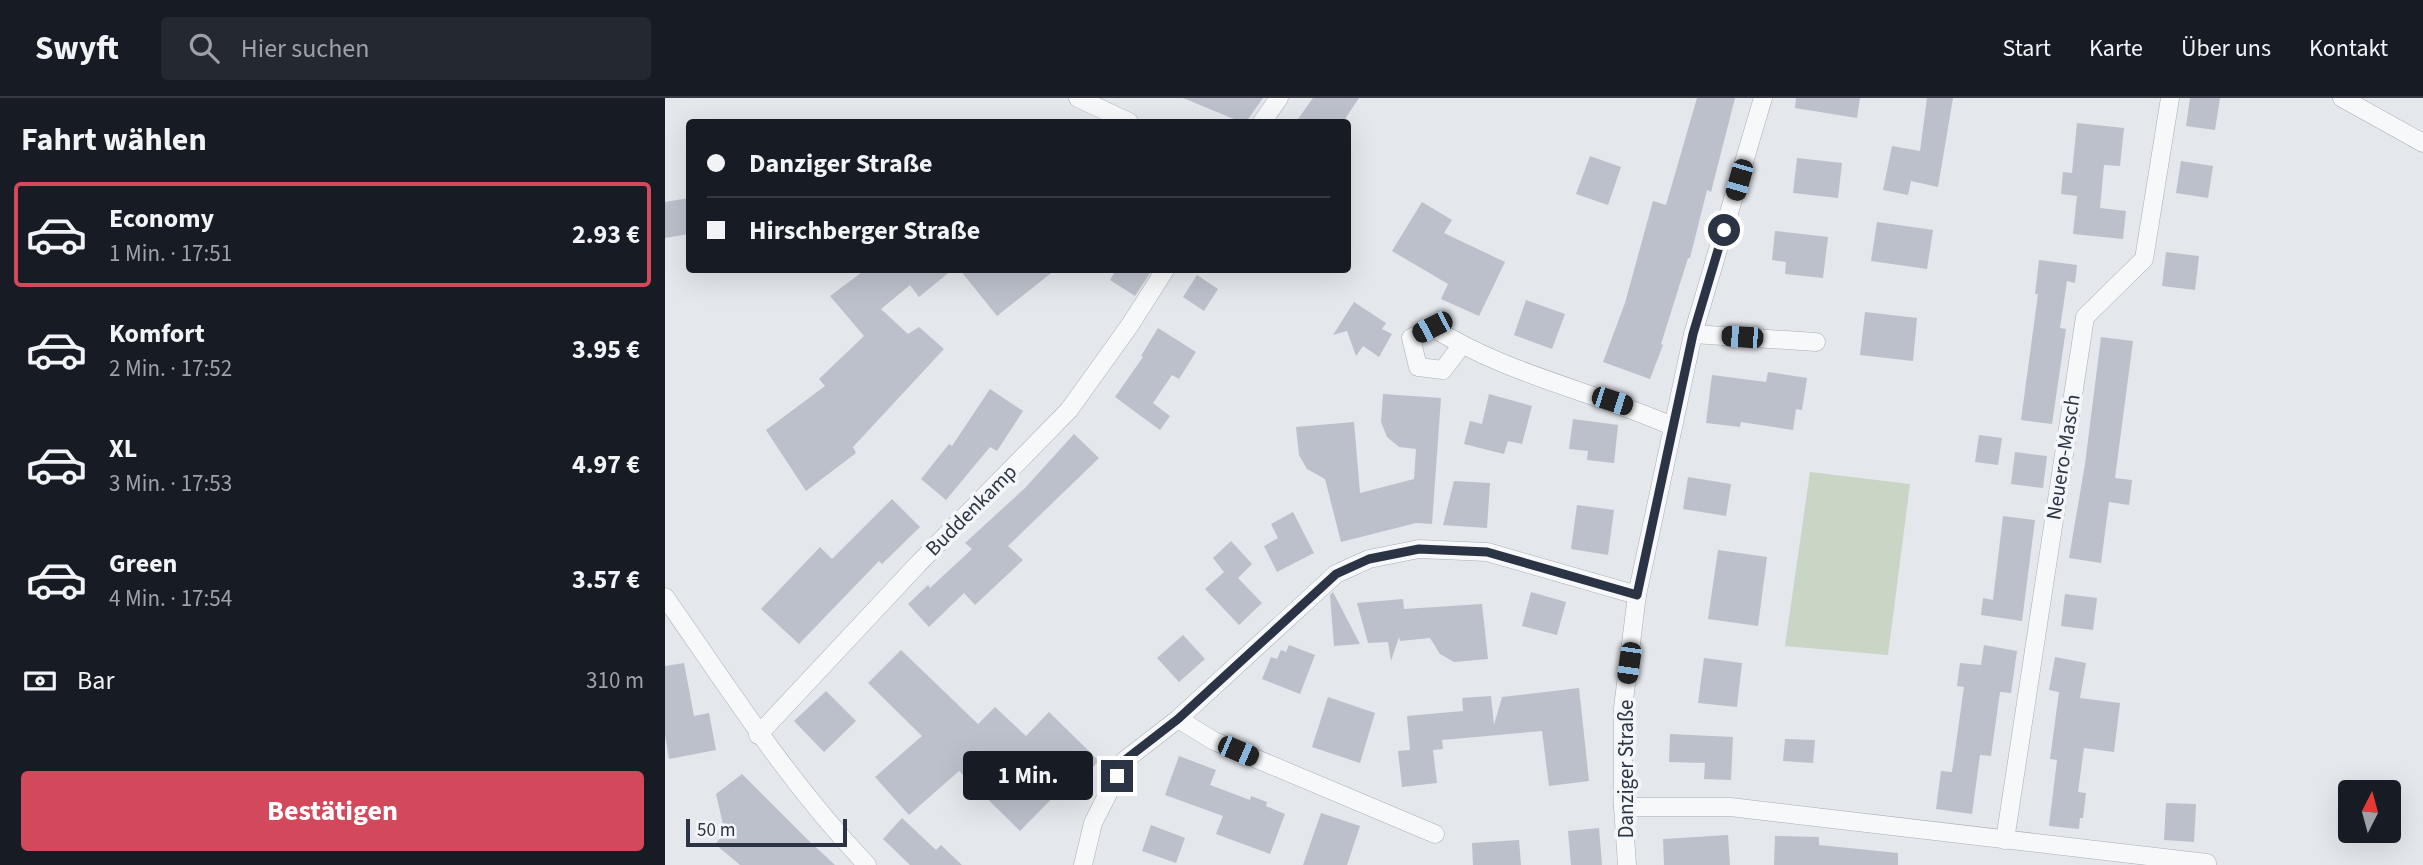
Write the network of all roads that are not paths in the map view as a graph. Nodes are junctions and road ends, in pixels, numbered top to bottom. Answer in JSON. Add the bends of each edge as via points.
{"nodes":[{"id":1,"x":1078,"y":98,"type":"edge"},
{"id":2,"x":1279,"y":98,"type":"edge"},
{"id":3,"x":1763,"y":98,"type":"edge"},
{"id":4,"x":2170,"y":98,"type":"edge"},
{"id":5,"x":2342,"y":98,"type":"edge"},
{"id":6,"x":1123,"y":119,"type":"edge"},
{"id":7,"x":1264,"y":119,"type":"edge"},
{"id":8,"x":2423,"y":143,"type":"edge"},
{"id":9,"x":1163,"y":273,"type":"edge"},
{"id":10,"x":1693,"y":334,"type":"junction"},
{"id":11,"x":1816,"y":342,"type":"dead end"},
{"id":12,"x":1461,"y":346,"type":"dead end"},
{"id":13,"x":1672,"y":426,"type":"junction"},
{"id":14,"x":1637,"y":595,"type":"junction"},
{"id":15,"x":665,"y":597,"type":"edge"},
{"id":16,"x":1178,"y":719,"type":"junction"},
{"id":17,"x":758,"y":734,"type":"junction"},
{"id":18,"x":1623,"y":807,"type":"junction"},
{"id":19,"x":1435,"y":834,"type":"dead end"},
{"id":20,"x":2004,"y":840,"type":"junction"},
{"id":21,"x":2207,"y":864,"type":"edge"},
{"id":22,"x":867,"y":865,"type":"edge"},
{"id":23,"x":1083,"y":865,"type":"edge"},
{"id":24,"x":1627,"y":865,"type":"edge"}],
"edges":[{"from":1,"to":6,"type":"street"},
{"from":2,"to":7,"type":"street"},
{"from":3,"to":10,"type":"street","name":"Danziger Straße"},
{"from":4,"to":20,"type":"street","name":"Neuero-Masch","via":[[2144,259],[2085,317]]},
{"from":5,"to":8,"type":"street"},
{"from":9,"to":17,"type":"street","name":"Buddenkamp","via":[[1069,410]]},
{"from":10,"to":11,"type":"street"},
{"from":10,"to":13,"type":"street","name":"Danziger Straße"},
{"from":12,"to":13,"type":"street"},
{"from":13,"to":14,"type":"street","name":"Danziger Straße"},
{"from":14,"to":16,"type":"street","via":[[1487,552],[1419,549],[1369,559],[1336,574]]},
{"from":14,"to":18,"type":"street","name":"Danziger Straße","via":[[1623,708]]},
{"from":15,"to":17,"type":"street"},
{"from":16,"to":19,"type":"street","via":[[1214,741]]},
{"from":16,"to":23,"type":"street","via":[[1125,760],[1093,822]]},
{"from":17,"to":22,"type":"street"},
{"from":18,"to":20,"type":"street","via":[[1730,807]]},
{"from":18,"to":24,"type":"street","name":"Danziger Straße"},
{"from":20,"to":21,"type":"street"}]}
